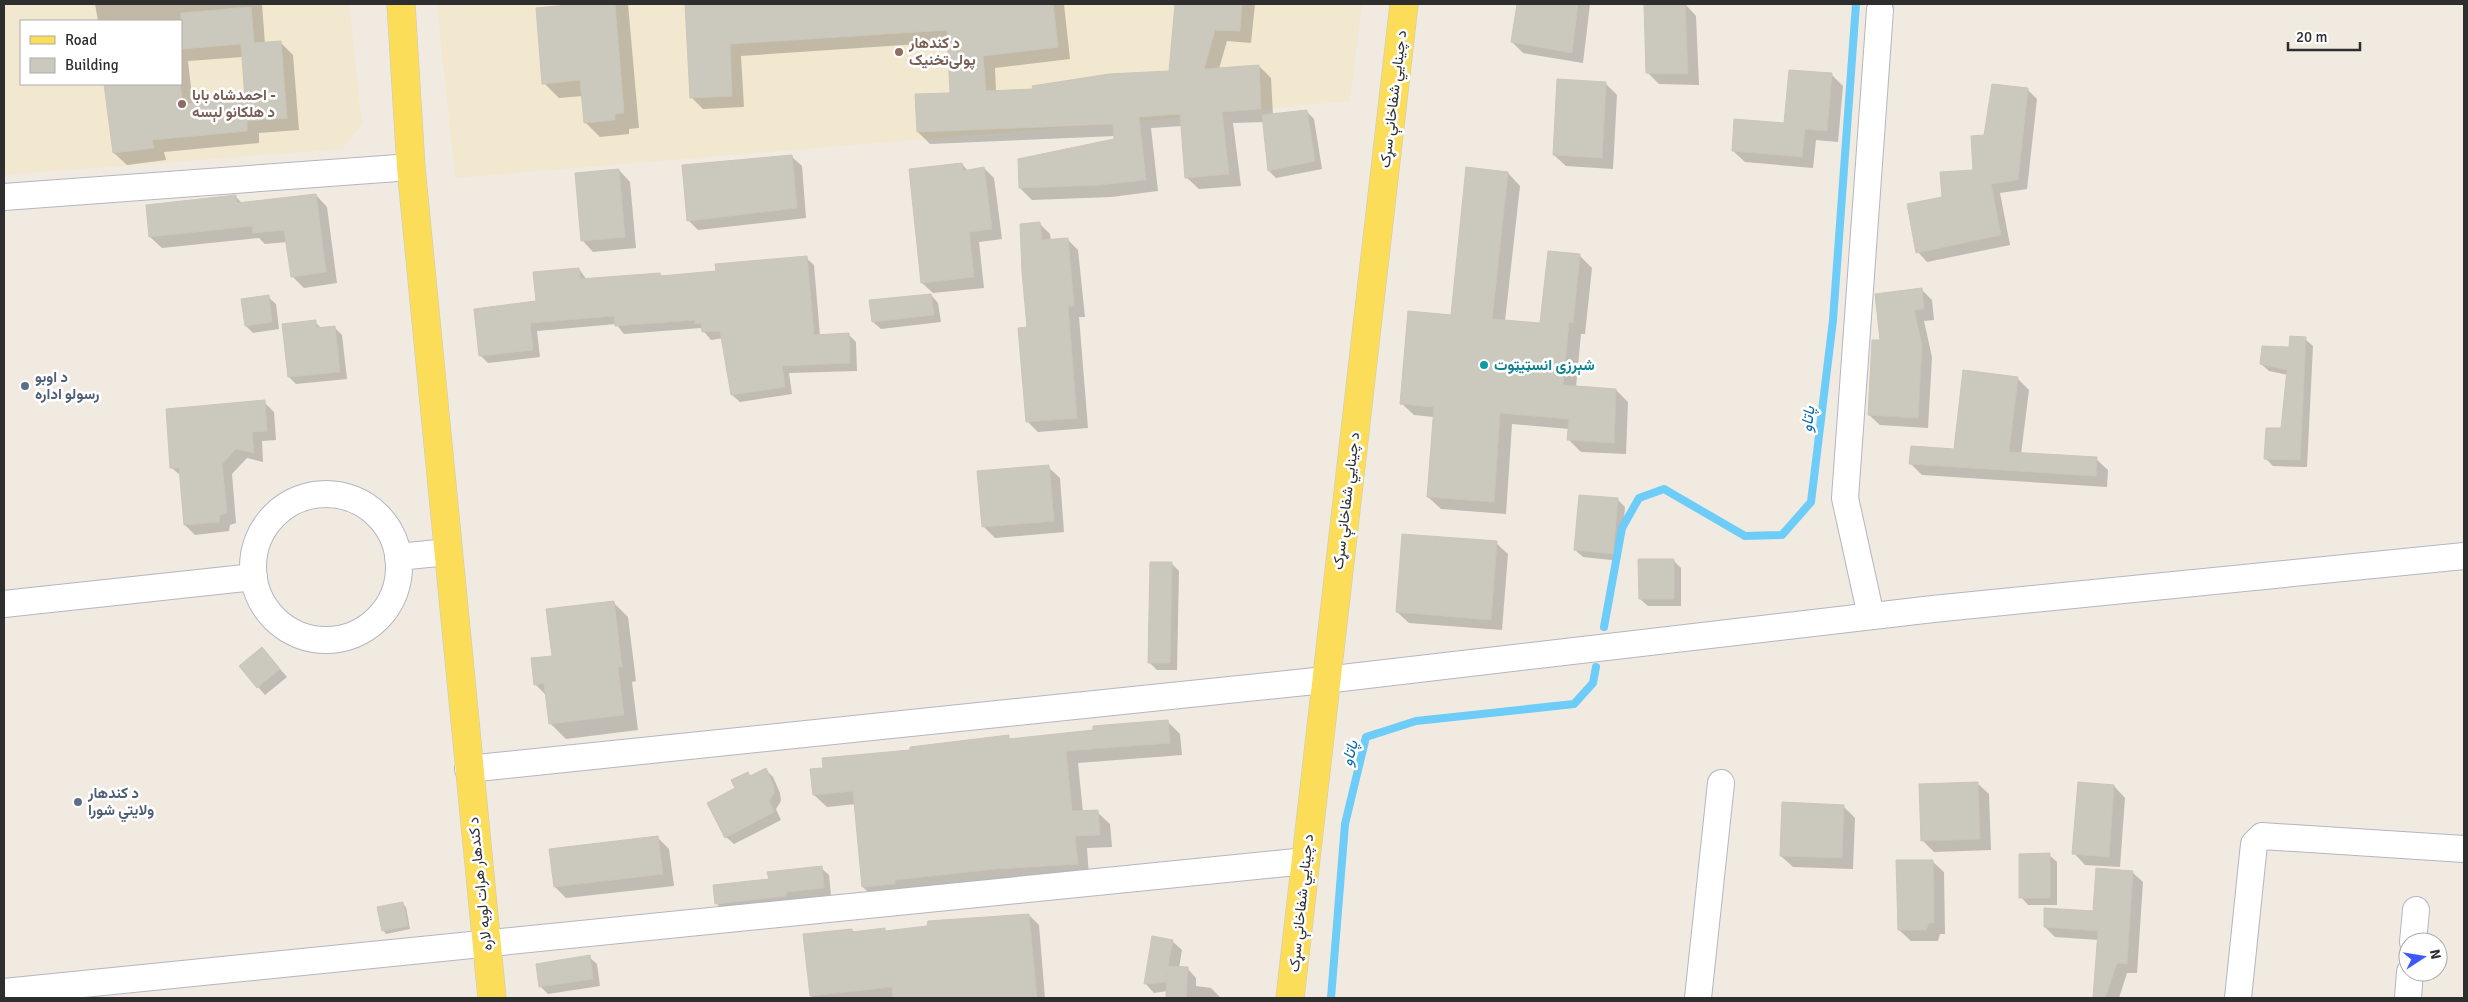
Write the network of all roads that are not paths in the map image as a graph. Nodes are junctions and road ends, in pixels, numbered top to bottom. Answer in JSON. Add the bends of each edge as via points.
{"nodes":[{"id":1,"x":401,"y":4,"type":"edge"},
{"id":2,"x":1404,"y":4,"type":"edge"},
{"id":3,"x":1880,"y":10,"type":"dead end"},
{"id":4,"x":411,"y":167,"type":"junction"},
{"id":5,"x":4,"y":197,"type":"edge"},
{"id":6,"x":448,"y":552,"type":"junction"},
{"id":7,"x":2464,"y":556,"type":"edge"},
{"id":8,"x":398,"y":557,"type":"junction"},
{"id":9,"x":254,"y":578,"type":"junction"},
{"id":10,"x":4,"y":604,"type":"edge"},
{"id":11,"x":1870,"y":616,"type":"junction"},
{"id":12,"x":1325,"y":680,"type":"junction"},
{"id":13,"x":468,"y":769,"type":"junction"},
{"id":14,"x":1722,"y":783,"type":"dead end"},
{"id":15,"x":2464,"y":850,"type":"edge"},
{"id":16,"x":1306,"y":861,"type":"junction"},
{"id":17,"x":2416,"y":910,"type":"dead end"},
{"id":18,"x":2414,"y":932,"type":"edge"},
{"id":19,"x":486,"y":943,"type":"junction"},
{"id":20,"x":2409,"y":982,"type":"edge"},
{"id":21,"x":4,"y":992,"type":"edge"},
{"id":22,"x":492,"y":998,"type":"edge"},
{"id":23,"x":1290,"y":998,"type":"edge"},
{"id":24,"x":1698,"y":998,"type":"edge"},
{"id":25,"x":2238,"y":998,"type":"edge"},
{"id":26,"x":2408,"y":998,"type":"edge"}],
"edges":[{"from":1,"to":4,"type":"main road","name":"د کندهار هرات لویه لاره"},
{"from":2,"to":12,"type":"main road","name":"د چينايي شفاخانې سړک"},
{"from":3,"to":11,"type":"street","via":[[1845,498]]},
{"from":4,"to":5,"type":"street"},
{"from":4,"to":6,"type":"main road","name":"د کندهار هرات لویه لاره"},
{"from":6,"to":8,"type":"street"},
{"from":6,"to":13,"type":"main road","name":"د کندهار هرات لویه لاره"},
{"from":7,"to":11,"type":"street"},
{"from":8,"to":9,"type":"street","via":[[398,582],[388,606],[371,625],[349,637],[324,641],[299,635],[277,622],[262,602]]},
{"from":8,"to":9,"type":"street","via":[[392,535],[378,516],[338,495],[315,494],[294,501],[275,514],[266,526],[254,554]]},
{"from":9,"to":10,"type":"street"},
{"from":11,"to":12,"type":"street"},
{"from":12,"to":13,"type":"street"},
{"from":12,"to":16,"type":"main road","name":"د چينايي شفاخانې سړک"},
{"from":13,"to":19,"type":"main road","name":"د کندهار هرات لویه لاره"},
{"from":14,"to":24,"type":"street"},
{"from":15,"to":25,"type":"street","via":[[2262,836],[2254,844]]},
{"from":16,"to":19,"type":"street"},
{"from":16,"to":23,"type":"main road","name":"د چينايي شفاخانې سړک"},
{"from":17,"to":18,"type":"street"},
{"from":19,"to":21,"type":"street"},
{"from":19,"to":22,"type":"main road","name":"د کندهار هرات لویه لاره"},
{"from":20,"to":26,"type":"street"}]}
